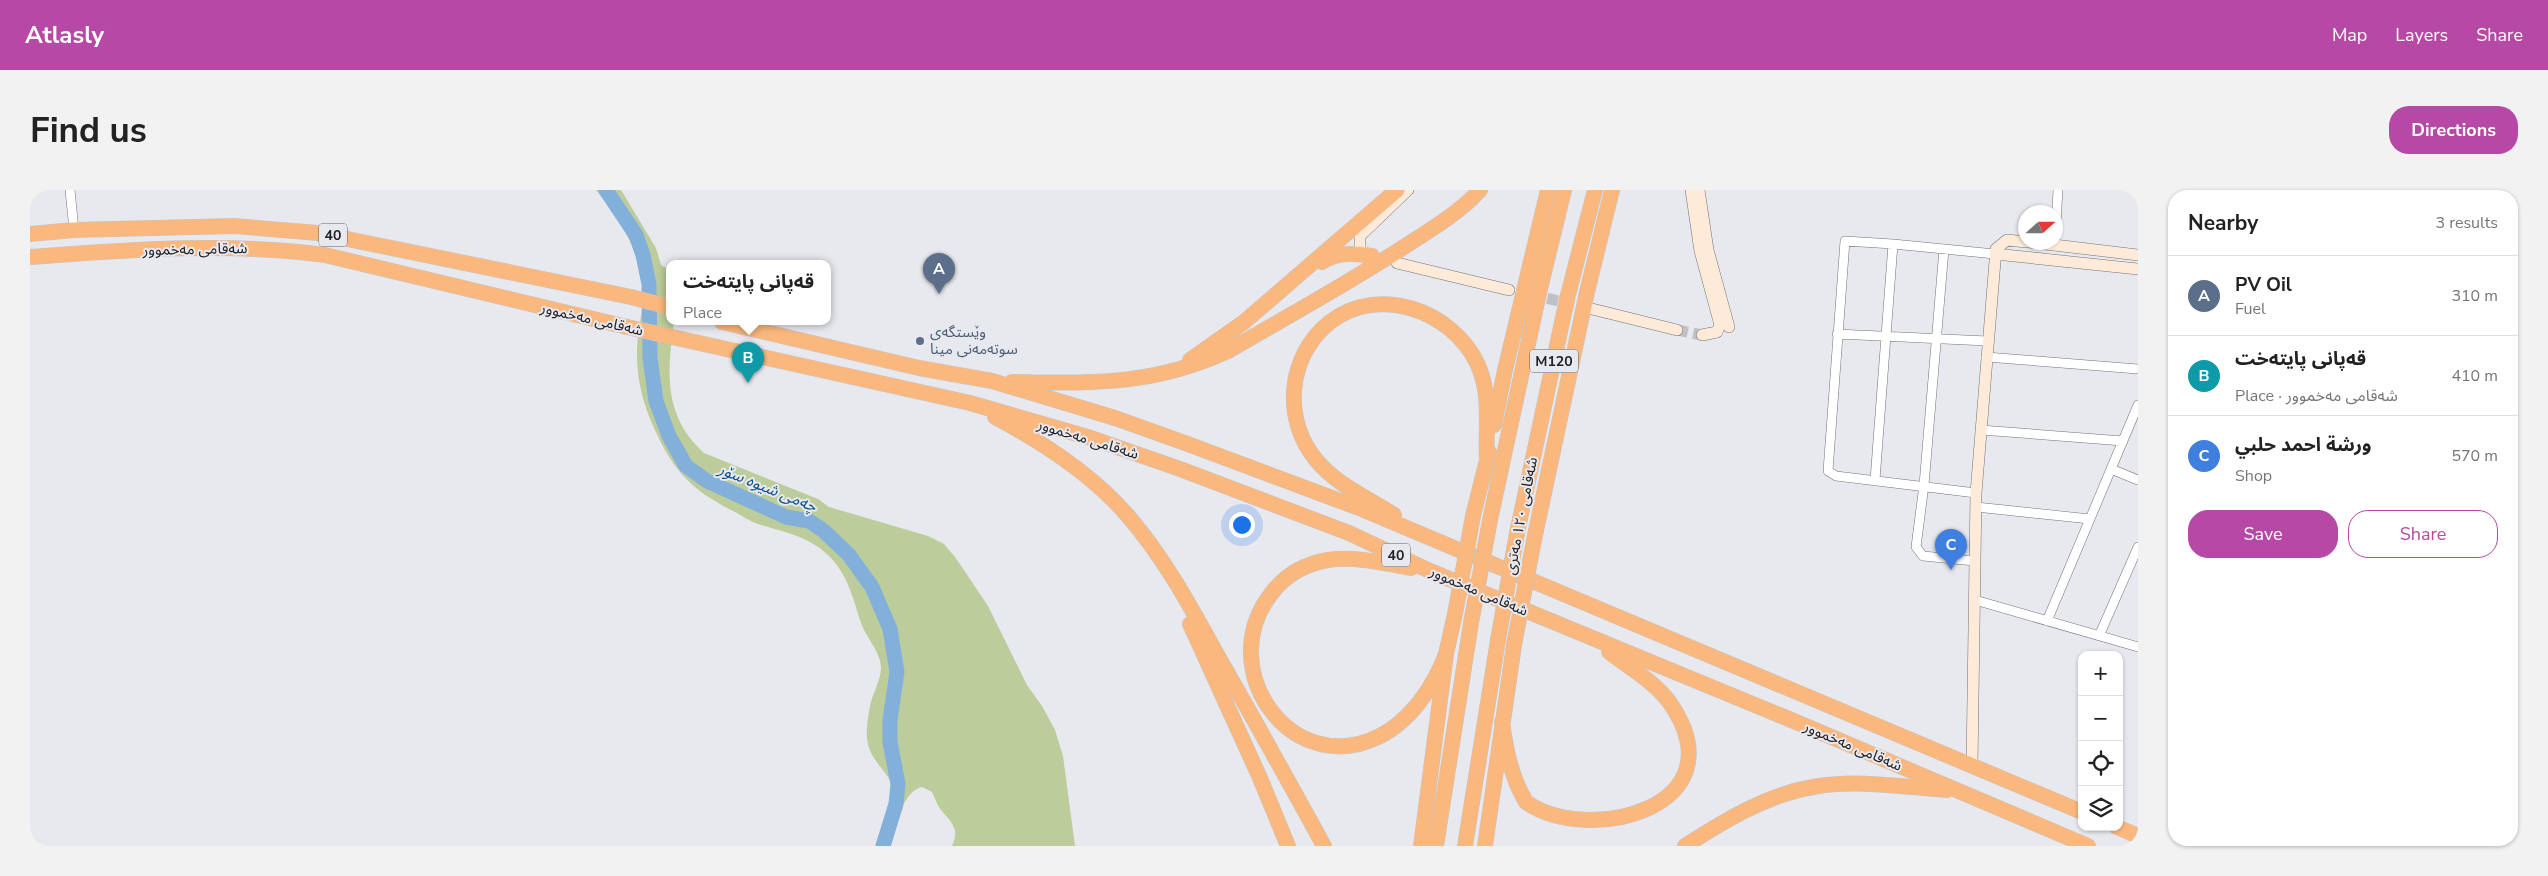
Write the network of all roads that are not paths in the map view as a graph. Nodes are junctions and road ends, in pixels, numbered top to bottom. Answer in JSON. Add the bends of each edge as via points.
{"nodes":[{"id":1,"x":70,"y":190,"type":"edge"},
{"id":2,"x":1397,"y":190,"type":"edge"},
{"id":3,"x":1408,"y":190,"type":"edge"},
{"id":4,"x":1480,"y":190,"type":"edge"},
{"id":5,"x":1548,"y":190,"type":"edge"},
{"id":6,"x":1564,"y":190,"type":"edge"},
{"id":7,"x":1595,"y":190,"type":"edge"},
{"id":8,"x":1612,"y":190,"type":"edge"},
{"id":9,"x":1691,"y":190,"type":"edge"},
{"id":10,"x":1699,"y":190,"type":"edge"},
{"id":11,"x":2058,"y":190,"type":"edge"},
{"id":12,"x":2057,"y":205,"type":"edge"},
{"id":13,"x":158,"y":228,"type":"junction"},
{"id":14,"x":74,"y":230,"type":"junction"},
{"id":15,"x":30,"y":234,"type":"edge"},
{"id":16,"x":2018,"y":242,"type":"edge"},
{"id":17,"x":1893,"y":244,"type":"junction"},
{"id":18,"x":2063,"y":245,"type":"edge"},
{"id":19,"x":160,"y":249,"type":"junction"},
{"id":20,"x":1944,"y":249,"type":"junction"},
{"id":21,"x":1995,"y":254,"type":"junction"},
{"id":22,"x":2138,"y":255,"type":"edge"},
{"id":23,"x":1372,"y":256,"type":"joint"},
{"id":24,"x":30,"y":257,"type":"edge"},
{"id":25,"x":1397,"y":263,"type":"dead end"},
{"id":26,"x":2138,"y":270,"type":"edge"},
{"id":27,"x":1294,"y":278,"type":"junction"},
{"id":28,"x":1509,"y":290,"type":"dead end"},
{"id":29,"x":666,"y":306,"type":"edge"},
{"id":30,"x":1592,"y":309,"type":"tunnel mouth"},
{"id":31,"x":735,"y":325,"type":"edge"},
{"id":32,"x":1729,"y":327,"type":"dead end"},
{"id":33,"x":1677,"y":330,"type":"tunnel mouth"},
{"id":34,"x":1837,"y":334,"type":"junction"},
{"id":35,"x":1702,"y":335,"type":"dead end"},
{"id":36,"x":1886,"y":336,"type":"junction"},
{"id":37,"x":1936,"y":339,"type":"junction"},
{"id":38,"x":1987,"y":341,"type":"junction"},
{"id":39,"x":1986,"y":357,"type":"junction"},
{"id":40,"x":2138,"y":370,"type":"edge"},
{"id":41,"x":1157,"y":375,"type":"junction"},
{"id":42,"x":992,"y":381,"type":"junction"},
{"id":43,"x":970,"y":404,"type":"junction"},
{"id":44,"x":2138,"y":405,"type":"edge"},
{"id":45,"x":1981,"y":430,"type":"junction"},
{"id":46,"x":2123,"y":441,"type":"junction"},
{"id":47,"x":1488,"y":460,"type":"junction"},
{"id":48,"x":2111,"y":468,"type":"junction"},
{"id":49,"x":1875,"y":480,"type":"junction"},
{"id":50,"x":2138,"y":480,"type":"edge"},
{"id":51,"x":1924,"y":485,"type":"junction"},
{"id":52,"x":1976,"y":493,"type":"junction"},
{"id":53,"x":1976,"y":507,"type":"junction"},
{"id":54,"x":1359,"y":508,"type":"junction"},
{"id":55,"x":2090,"y":519,"type":"junction"},
{"id":56,"x":1349,"y":533,"type":"junction"},
{"id":57,"x":1423,"y":536,"type":"junction"},
{"id":58,"x":2138,"y":547,"type":"edge"},
{"id":59,"x":1975,"y":561,"type":"junction"},
{"id":60,"x":1430,"y":571,"type":"junction"},
{"id":61,"x":1173,"y":581,"type":"junction"},
{"id":62,"x":1975,"y":600,"type":"junction"},
{"id":63,"x":2047,"y":621,"type":"junction"},
{"id":64,"x":2099,"y":636,"type":"junction"},
{"id":65,"x":1590,"y":638,"type":"junction"},
{"id":66,"x":2138,"y":648,"type":"edge"},
{"id":67,"x":1446,"y":654,"type":"junction"},
{"id":68,"x":1502,"y":722,"type":"junction"},
{"id":69,"x":1972,"y":766,"type":"junction"},
{"id":70,"x":1958,"y":791,"type":"junction"},
{"id":71,"x":1763,"y":803,"type":"junction"},
{"id":72,"x":1670,"y":810,"type":"dead end"},
{"id":73,"x":2078,"y":810,"type":"edge"},
{"id":74,"x":1552,"y":829,"type":"dead end"},
{"id":75,"x":2123,"y":830,"type":"edge"},
{"id":76,"x":2138,"y":836,"type":"edge"},
{"id":77,"x":1288,"y":846,"type":"edge"},
{"id":78,"x":1324,"y":846,"type":"edge"},
{"id":79,"x":1421,"y":846,"type":"edge"},
{"id":80,"x":1436,"y":846,"type":"edge"},
{"id":81,"x":1465,"y":846,"type":"edge"},
{"id":82,"x":1485,"y":846,"type":"edge"},
{"id":83,"x":1685,"y":846,"type":"edge"},
{"id":84,"x":1706,"y":846,"type":"edge"},
{"id":85,"x":2088,"y":846,"type":"edge"}],
"edges":[{"from":1,"to":14,"type":"street"},
{"from":2,"to":27,"type":"highway"},
{"from":3,"to":23,"type":"street","via":[[1360,236],[1360,250]]},
{"from":4,"to":41,"type":"highway","via":[[1386,258],[1228,351],[1182,370]]},
{"from":5,"to":47,"type":"highway","via":[[1505,370]]},
{"from":6,"to":80,"type":"highway","name":"شەقامی ١٢٠ مەتری","number":"M120","bridge":true,"via":[[1490,520]]},
{"from":7,"to":81,"type":"highway","name":"شەقامی ١٢٠ مەتری","number":"M120","bridge":true,"via":[[1567,299],[1518,534]]},
{"from":8,"to":68,"type":"highway","bridge":true,"via":[[1534,540]]},
{"from":9,"to":35,"type":"street","via":[[1700,251],[1720,325],[1716,332]]},
{"from":10,"to":32,"type":"street","via":[[1708,250]]},
{"from":11,"to":12,"type":"street"},
{"from":13,"to":14,"type":"highway","name":"شەقامی مەخموور","number":"40"},
{"from":13,"to":19,"type":"highway"},
{"from":13,"to":29,"type":"highway","name":"شەقامی مەخموور","number":"40","via":[[234,226],[318,233]]},
{"from":14,"to":15,"type":"highway","name":"شەقامی مەخموور","number":"40"},
{"from":16,"to":21,"type":"street","via":[[2004,241],[1997,245]]},
{"from":17,"to":20,"type":"street"},
{"from":17,"to":34,"type":"street","via":[[1845,240]]},
{"from":17,"to":36,"type":"street"},
{"from":18,"to":22,"type":"street"},
{"from":19,"to":24,"type":"highway","name":"شەقامی مەخموور","number":"40"},
{"from":19,"to":43,"type":"highway","name":"شەقامی مەخموور","number":"40","via":[[257,248],[325,255],[627,328]]},
{"from":20,"to":21,"type":"street"},
{"from":20,"to":37,"type":"street"},
{"from":21,"to":26,"type":"street"},
{"from":21,"to":38,"type":"street"},
{"from":23,"to":27,"type":"highway","via":[[1337,255]]},
{"from":25,"to":28,"type":"street"},
{"from":27,"to":41,"type":"highway","via":[[1194,358]]},
{"from":30,"to":33,"type":"street"},
{"from":31,"to":42,"type":"highway","name":"شەقامی مەخموور","number":"40","via":[[919,368]]},
{"from":34,"to":36,"type":"street"},
{"from":34,"to":49,"type":"street","via":[[1828,471],[1836,476]]},
{"from":36,"to":37,"type":"street"},
{"from":36,"to":49,"type":"street"},
{"from":37,"to":38,"type":"street"},
{"from":37,"to":51,"type":"street"},
{"from":38,"to":39,"type":"street"},
{"from":39,"to":40,"type":"street"},
{"from":39,"to":45,"type":"street"},
{"from":41,"to":42,"type":"highway","via":[[1100,384]]},
{"from":42,"to":54,"type":"highway","name":"شەقامی مەخموور","number":"40","via":[[1124,421]]},
{"from":43,"to":56,"type":"highway","name":"شەقامی مەخموور","number":"40","via":[[1091,438]]},
{"from":43,"to":61,"type":"highway","via":[[1022,431],[1096,484],[1128,516]]},
{"from":44,"to":46,"type":"street"},
{"from":45,"to":46,"type":"street"},
{"from":45,"to":52,"type":"street"},
{"from":46,"to":48,"type":"street"},
{"from":47,"to":57,"type":"highway","via":[[1488,404],[1484,382],[1469,349],[1444,324],[1414,308],[1377,304],[1331,322],[1317,336],[1302,358],[1295,380],[1294,412],[1303,438],[1316,460],[1342,484]]},
{"from":47,"to":67,"type":"highway","bridge":true,"via":[[1473,516]]},
{"from":48,"to":50,"type":"street"},
{"from":48,"to":55,"type":"street"},
{"from":49,"to":51,"type":"street"},
{"from":51,"to":52,"type":"street"},
{"from":51,"to":59,"type":"street","via":[[1916,547],[1923,556]]},
{"from":52,"to":53,"type":"street"},
{"from":53,"to":55,"type":"street"},
{"from":53,"to":59,"type":"street"},
{"from":54,"to":56,"type":"highway"},
{"from":54,"to":57,"type":"highway","name":"شەقامی مەخموور","number":"40"},
{"from":55,"to":63,"type":"street"},
{"from":56,"to":60,"type":"highway","name":"شەقامی مەخموور","number":"40"},
{"from":57,"to":69,"type":"highway","name":"شەقامی مەخموور","number":"40"},
{"from":58,"to":64,"type":"street"},
{"from":59,"to":62,"type":"street"},
{"from":60,"to":65,"type":"highway","name":"شەقامی مەخموور","number":"40"},
{"from":60,"to":67,"type":"highway","via":[[1353,559],[1328,560],[1306,566],[1276,587],[1262,605],[1249,644],[1251,666],[1257,687],[1282,724],[1307,739],[1346,745],[1369,741],[1403,720],[1439,673]]},
{"from":61,"to":77,"type":"highway"},
{"from":61,"to":78,"type":"highway"},
{"from":62,"to":63,"type":"street"},
{"from":62,"to":69,"type":"street"},
{"from":63,"to":64,"type":"street"},
{"from":64,"to":66,"type":"street"},
{"from":65,"to":70,"type":"highway","name":"شەقامی مەخموور","number":"40"},
{"from":65,"to":72,"type":"highway","via":[[1653,685],[1681,722],[1686,737],[1688,768],[1679,796]]},
{"from":67,"to":79,"type":"highway"},
{"from":68,"to":74,"type":"highway","via":[[1515,782],[1531,810]]},
{"from":68,"to":82,"type":"highway"},
{"from":69,"to":73,"type":"highway","name":"شەقامی مەخموور","number":"40"},
{"from":70,"to":71,"type":"highway","via":[[1837,784],[1794,791]]},
{"from":70,"to":85,"type":"highway","name":"شەقامی مەخموور","number":"40"},
{"from":71,"to":83,"type":"highway","via":[[1736,815]]},
{"from":71,"to":84,"type":"highway","via":[[1736,820]]},
{"from":75,"to":76,"type":"highway"}]}
